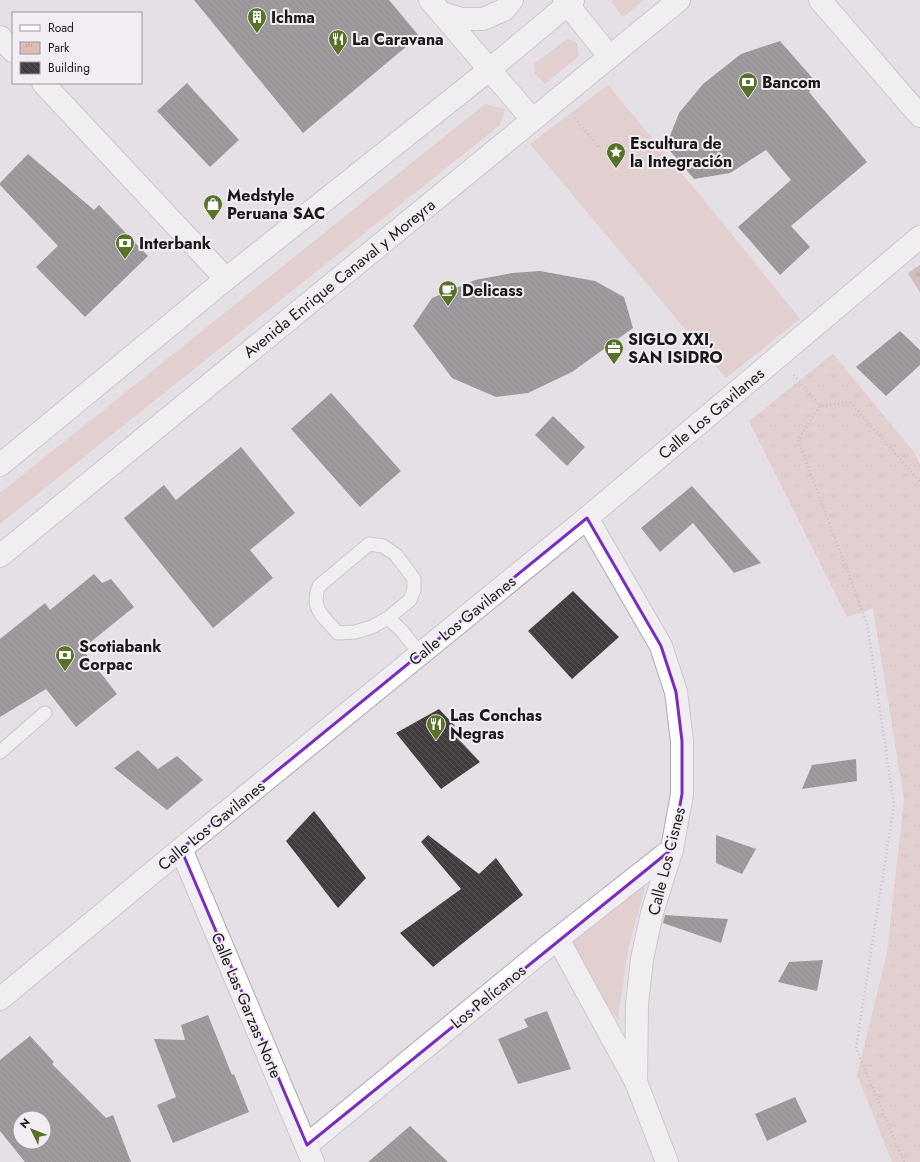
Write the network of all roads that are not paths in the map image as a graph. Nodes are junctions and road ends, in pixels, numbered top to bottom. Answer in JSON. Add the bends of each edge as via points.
{"nodes":[{"id":1,"x":512,"y":0,"type":"edge"},
{"id":2,"x":678,"y":0,"type":"edge"},
{"id":3,"x":820,"y":0,"type":"edge"},
{"id":4,"x":568,"y":2,"type":"edge"},
{"id":5,"x":435,"y":6,"type":"edge"},
{"id":6,"x":0,"y":37,"type":"edge"},
{"id":7,"x":12,"y":50,"type":"edge"},
{"id":8,"x":609,"y":56,"type":"junction"},
{"id":9,"x":489,"y":70,"type":"junction"},
{"id":10,"x":44,"y":84,"type":"edge"},
{"id":11,"x":920,"y":116,"type":"edge"},
{"id":12,"x":532,"y":119,"type":"junction"},
{"id":13,"x":920,"y":236,"type":"edge"},
{"id":14,"x":226,"y":279,"type":"junction"},
{"id":15,"x":0,"y":465,"type":"edge"},
{"id":16,"x":587,"y":518,"type":"junction"},
{"id":17,"x":0,"y":556,"type":"edge"},
{"id":18,"x":388,"y":618,"type":"junction"},
{"id":19,"x":420,"y":654,"type":"junction"},
{"id":20,"x":45,"y":713,"type":"dead end"},
{"id":21,"x":0,"y":752,"type":"edge"},
{"id":22,"x":181,"y":849,"type":"junction"},
{"id":23,"x":672,"y":849,"type":"junction"},
{"id":24,"x":558,"y":939,"type":"junction"},
{"id":25,"x":0,"y":999,"type":"edge"},
{"id":26,"x":636,"y":1082,"type":"junction"},
{"id":27,"x":310,"y":1154,"type":"edge"},
{"id":28,"x":667,"y":1162,"type":"edge"}],
"edges":[{"from":1,"to":5,"type":"street","via":[[504,10],[483,19],[462,19]]},
{"from":2,"to":8,"type":"street","name":"Avenida Enrique Canaval y Moreyra"},
{"from":3,"to":11,"type":"street"},
{"from":4,"to":8,"type":"street"},
{"from":4,"to":9,"type":"street"},
{"from":5,"to":9,"type":"street"},
{"from":6,"to":7,"type":"street"},
{"from":8,"to":12,"type":"street","name":"Avenida Enrique Canaval y Moreyra"},
{"from":9,"to":12,"type":"street"},
{"from":9,"to":14,"type":"street"},
{"from":10,"to":14,"type":"street"},
{"from":12,"to":17,"type":"street","name":"Avenida Enrique Canaval y Moreyra"},
{"from":13,"to":16,"type":"street","name":"Calle Los Gavilanes"},
{"from":14,"to":15,"type":"street"},
{"from":16,"to":19,"type":"street","name":"Calle Los Gavilanes"},
{"from":16,"to":23,"type":"street","name":"Calle Los Cisnes","via":[[661,646],[676,692],[682,741],[682,794]]},
{"from":18,"to":18,"type":"lane","via":[[410,600],[414,590],[414,579],[396,555],[383,546],[369,544],[319,586],[315,595],[316,610],[338,633],[372,628]]},
{"from":18,"to":19,"type":"lane"},
{"from":19,"to":22,"type":"street","name":"Calle Los Gavilanes"},
{"from":20,"to":21,"type":"lane"},
{"from":22,"to":25,"type":"street","name":"Calle Los Gavilanes"},
{"from":22,"to":27,"type":"street","name":"Calle Las Garzas Norte"},
{"from":23,"to":24,"type":"street","name":"Los Pelícanos"},
{"from":23,"to":26,"type":"street","name":"Calle Los Cisnes","via":[[652,912],[642,959],[637,1004]]},
{"from":24,"to":26,"type":"street","name":"Calle Los Cisnes"},
{"from":24,"to":27,"type":"street","name":"Los Pelícanos"},
{"from":26,"to":28,"type":"street","name":"Calle Los Cisnes"}]}
